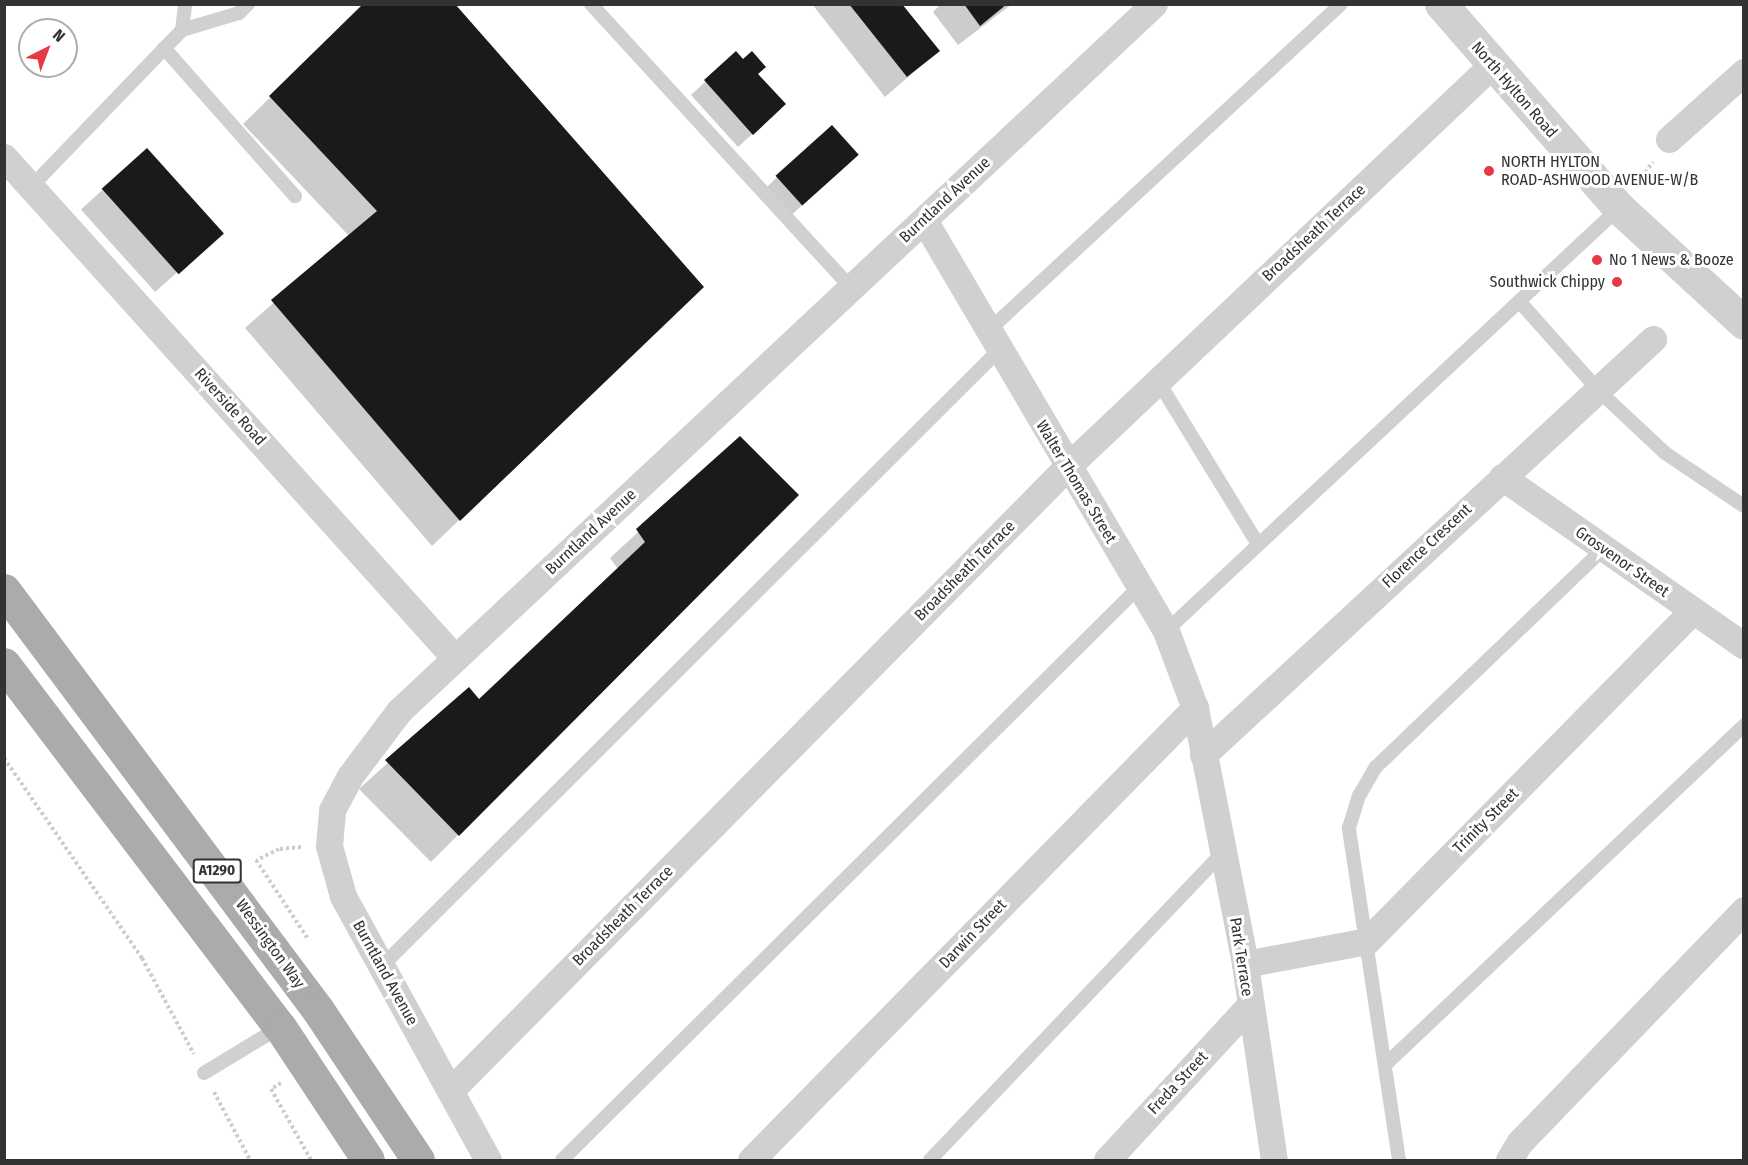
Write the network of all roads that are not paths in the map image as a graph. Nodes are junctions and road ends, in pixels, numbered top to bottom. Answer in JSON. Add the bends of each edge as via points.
{"nodes":[{"id":1,"x":184,"y":4,"type":"edge"},
{"id":2,"x":248,"y":4,"type":"edge"},
{"id":3,"x":591,"y":4,"type":"edge"},
{"id":4,"x":1154,"y":4,"type":"edge"},
{"id":5,"x":1341,"y":4,"type":"edge"},
{"id":6,"x":1441,"y":4,"type":"edge"},
{"id":7,"x":182,"y":30,"type":"junction"},
{"id":8,"x":164,"y":48,"type":"junction"},
{"id":9,"x":1492,"y":65,"type":"junction"},
{"id":10,"x":1743,"y":72,"type":"edge"},
{"id":11,"x":1669,"y":140,"type":"road end"},
{"id":12,"x":4,"y":157,"type":"edge"},
{"id":13,"x":31,"y":187,"type":"junction"},
{"id":14,"x":295,"y":196,"type":"dead end"},
{"id":15,"x":1619,"y":208,"type":"junction"},
{"id":16,"x":924,"y":220,"type":"junction"},
{"id":17,"x":851,"y":288,"type":"junction"},
{"id":18,"x":1519,"y":301,"type":"junction"},
{"id":19,"x":1743,"y":323,"type":"edge"},
{"id":20,"x":1653,"y":339,"type":"dead end"},
{"id":21,"x":994,"y":341,"type":"junction"},
{"id":22,"x":1158,"y":381,"type":"junction"},
{"id":23,"x":1600,"y":392,"type":"junction"},
{"id":24,"x":1066,"y":468,"type":"junction"},
{"id":25,"x":1502,"y":477,"type":"junction"},
{"id":26,"x":1743,"y":506,"type":"edge"},
{"id":27,"x":1258,"y":544,"type":"junction"},
{"id":28,"x":1603,"y":549,"type":"junction"},
{"id":29,"x":1139,"y":587,"type":"junction"},
{"id":30,"x":4,"y":590,"type":"edge"},
{"id":31,"x":1692,"y":611,"type":"junction"},
{"id":32,"x":1166,"y":630,"type":"junction"},
{"id":33,"x":1743,"y":646,"type":"edge"},
{"id":34,"x":455,"y":658,"type":"junction"},
{"id":35,"x":4,"y":664,"type":"edge"},
{"id":36,"x":1195,"y":708,"type":"junction"},
{"id":37,"x":1743,"y":726,"type":"edge"},
{"id":38,"x":1203,"y":755,"type":"junction"},
{"id":39,"x":1222,"y":853,"type":"junction"},
{"id":40,"x":1743,"y":910,"type":"edge"},
{"id":41,"x":1367,"y":941,"type":"junction"},
{"id":42,"x":1245,"y":964,"type":"junction"},
{"id":43,"x":380,"y":968,"type":"junction"},
{"id":44,"x":1249,"y":1006,"type":"junction"},
{"id":45,"x":280,"y":1027,"type":"junction"},
{"id":46,"x":1386,"y":1065,"type":"junction"},
{"id":47,"x":204,"y":1073,"type":"road end"},
{"id":48,"x":451,"y":1090,"type":"junction"},
{"id":49,"x":1274,"y":1160,"type":"edge"},
{"id":50,"x":368,"y":1161,"type":"edge"},
{"id":51,"x":418,"y":1161,"type":"edge"},
{"id":52,"x":488,"y":1161,"type":"edge"},
{"id":53,"x":562,"y":1161,"type":"edge"},
{"id":54,"x":751,"y":1161,"type":"edge"},
{"id":55,"x":930,"y":1161,"type":"edge"},
{"id":56,"x":1107,"y":1161,"type":"edge"},
{"id":57,"x":1399,"y":1161,"type":"edge"},
{"id":58,"x":1509,"y":1161,"type":"edge"}],
"edges":[{"from":1,"to":7,"type":"lane"},
{"from":2,"to":7,"type":"lane","via":[[239,13]]},
{"from":3,"to":17,"type":"lane"},
{"from":4,"to":16,"type":"street","name":"Burntland Avenue"},
{"from":5,"to":21,"type":"lane"},
{"from":6,"to":9,"type":"street","name":"North Hylton Road"},
{"from":7,"to":8,"type":"lane"},
{"from":8,"to":13,"type":"lane"},
{"from":8,"to":14,"type":"lane"},
{"from":9,"to":15,"type":"street","name":"North Hylton Road"},
{"from":9,"to":22,"type":"street","name":"Broadsheath Terrace"},
{"from":10,"to":11,"type":"street"},
{"from":12,"to":13,"type":"street","name":"Riverside Road"},
{"from":13,"to":34,"type":"street","name":"Riverside Road"},
{"from":15,"to":18,"type":"lane"},
{"from":15,"to":19,"type":"street","name":"North Hylton Road"},
{"from":16,"to":17,"type":"street","name":"Burntland Avenue"},
{"from":16,"to":21,"type":"street","name":"Walter Thomas Street"},
{"from":17,"to":34,"type":"street","name":"Burntland Avenue"},
{"from":18,"to":23,"type":"lane"},
{"from":18,"to":27,"type":"lane"},
{"from":20,"to":23,"type":"street","name":"Florence Crescent"},
{"from":21,"to":24,"type":"street","name":"Walter Thomas Street"},
{"from":21,"to":43,"type":"lane"},
{"from":22,"to":24,"type":"street","name":"Broadsheath Terrace"},
{"from":22,"to":27,"type":"lane"},
{"from":23,"to":25,"type":"street","name":"Florence Crescent"},
{"from":23,"to":26,"type":"lane","via":[[1665,453]]},
{"from":24,"to":29,"type":"street","name":"Walter Thomas Street"},
{"from":24,"to":48,"type":"street","name":"Broadsheath Terrace"},
{"from":25,"to":28,"type":"street","name":"Grosvenor Street"},
{"from":25,"to":38,"type":"street","name":"Florence Crescent"},
{"from":27,"to":32,"type":"lane"},
{"from":28,"to":31,"type":"street","name":"Grosvenor Street"},
{"from":28,"to":41,"type":"lane","via":[[1376,767],[1359,796],[1349,828]]},
{"from":29,"to":32,"type":"street","name":"Walter Thomas Street"},
{"from":29,"to":53,"type":"lane"},
{"from":30,"to":51,"type":"main road","name":"Wessington Way","number":"A1290","via":[[312,1001]]},
{"from":31,"to":33,"type":"street","name":"Grosvenor Street"},
{"from":31,"to":41,"type":"street","name":"Trinity Street"},
{"from":32,"to":36,"type":"street","name":"Walter Thomas Street"},
{"from":34,"to":43,"type":"street","name":"Burntland Avenue","via":[[399,711],[350,776],[332,810],[329,846],[343,896]]},
{"from":35,"to":45,"type":"main road","number":"A1290"},
{"from":36,"to":38,"type":"street","name":"Walter Thomas Street"},
{"from":36,"to":54,"type":"street","name":"Darwin Street"},
{"from":37,"to":46,"type":"lane"},
{"from":38,"to":39,"type":"street","name":"Park Terrace"},
{"from":39,"to":42,"type":"street","name":"Park Terrace"},
{"from":39,"to":55,"type":"lane"},
{"from":40,"to":58,"type":"street","via":[[1520,1142]]},
{"from":41,"to":42,"type":"street"},
{"from":41,"to":46,"type":"lane"},
{"from":42,"to":44,"type":"street","name":"Park Terrace"},
{"from":43,"to":48,"type":"street","name":"Burntland Avenue"},
{"from":44,"to":49,"type":"street","name":"Park Terrace"},
{"from":44,"to":56,"type":"street","name":"Freda Street"},
{"from":45,"to":47,"type":"lane"},
{"from":45,"to":50,"type":"main road","number":"A1290"},
{"from":46,"to":57,"type":"lane"},
{"from":48,"to":52,"type":"street","name":"Burntland Avenue"}]}
